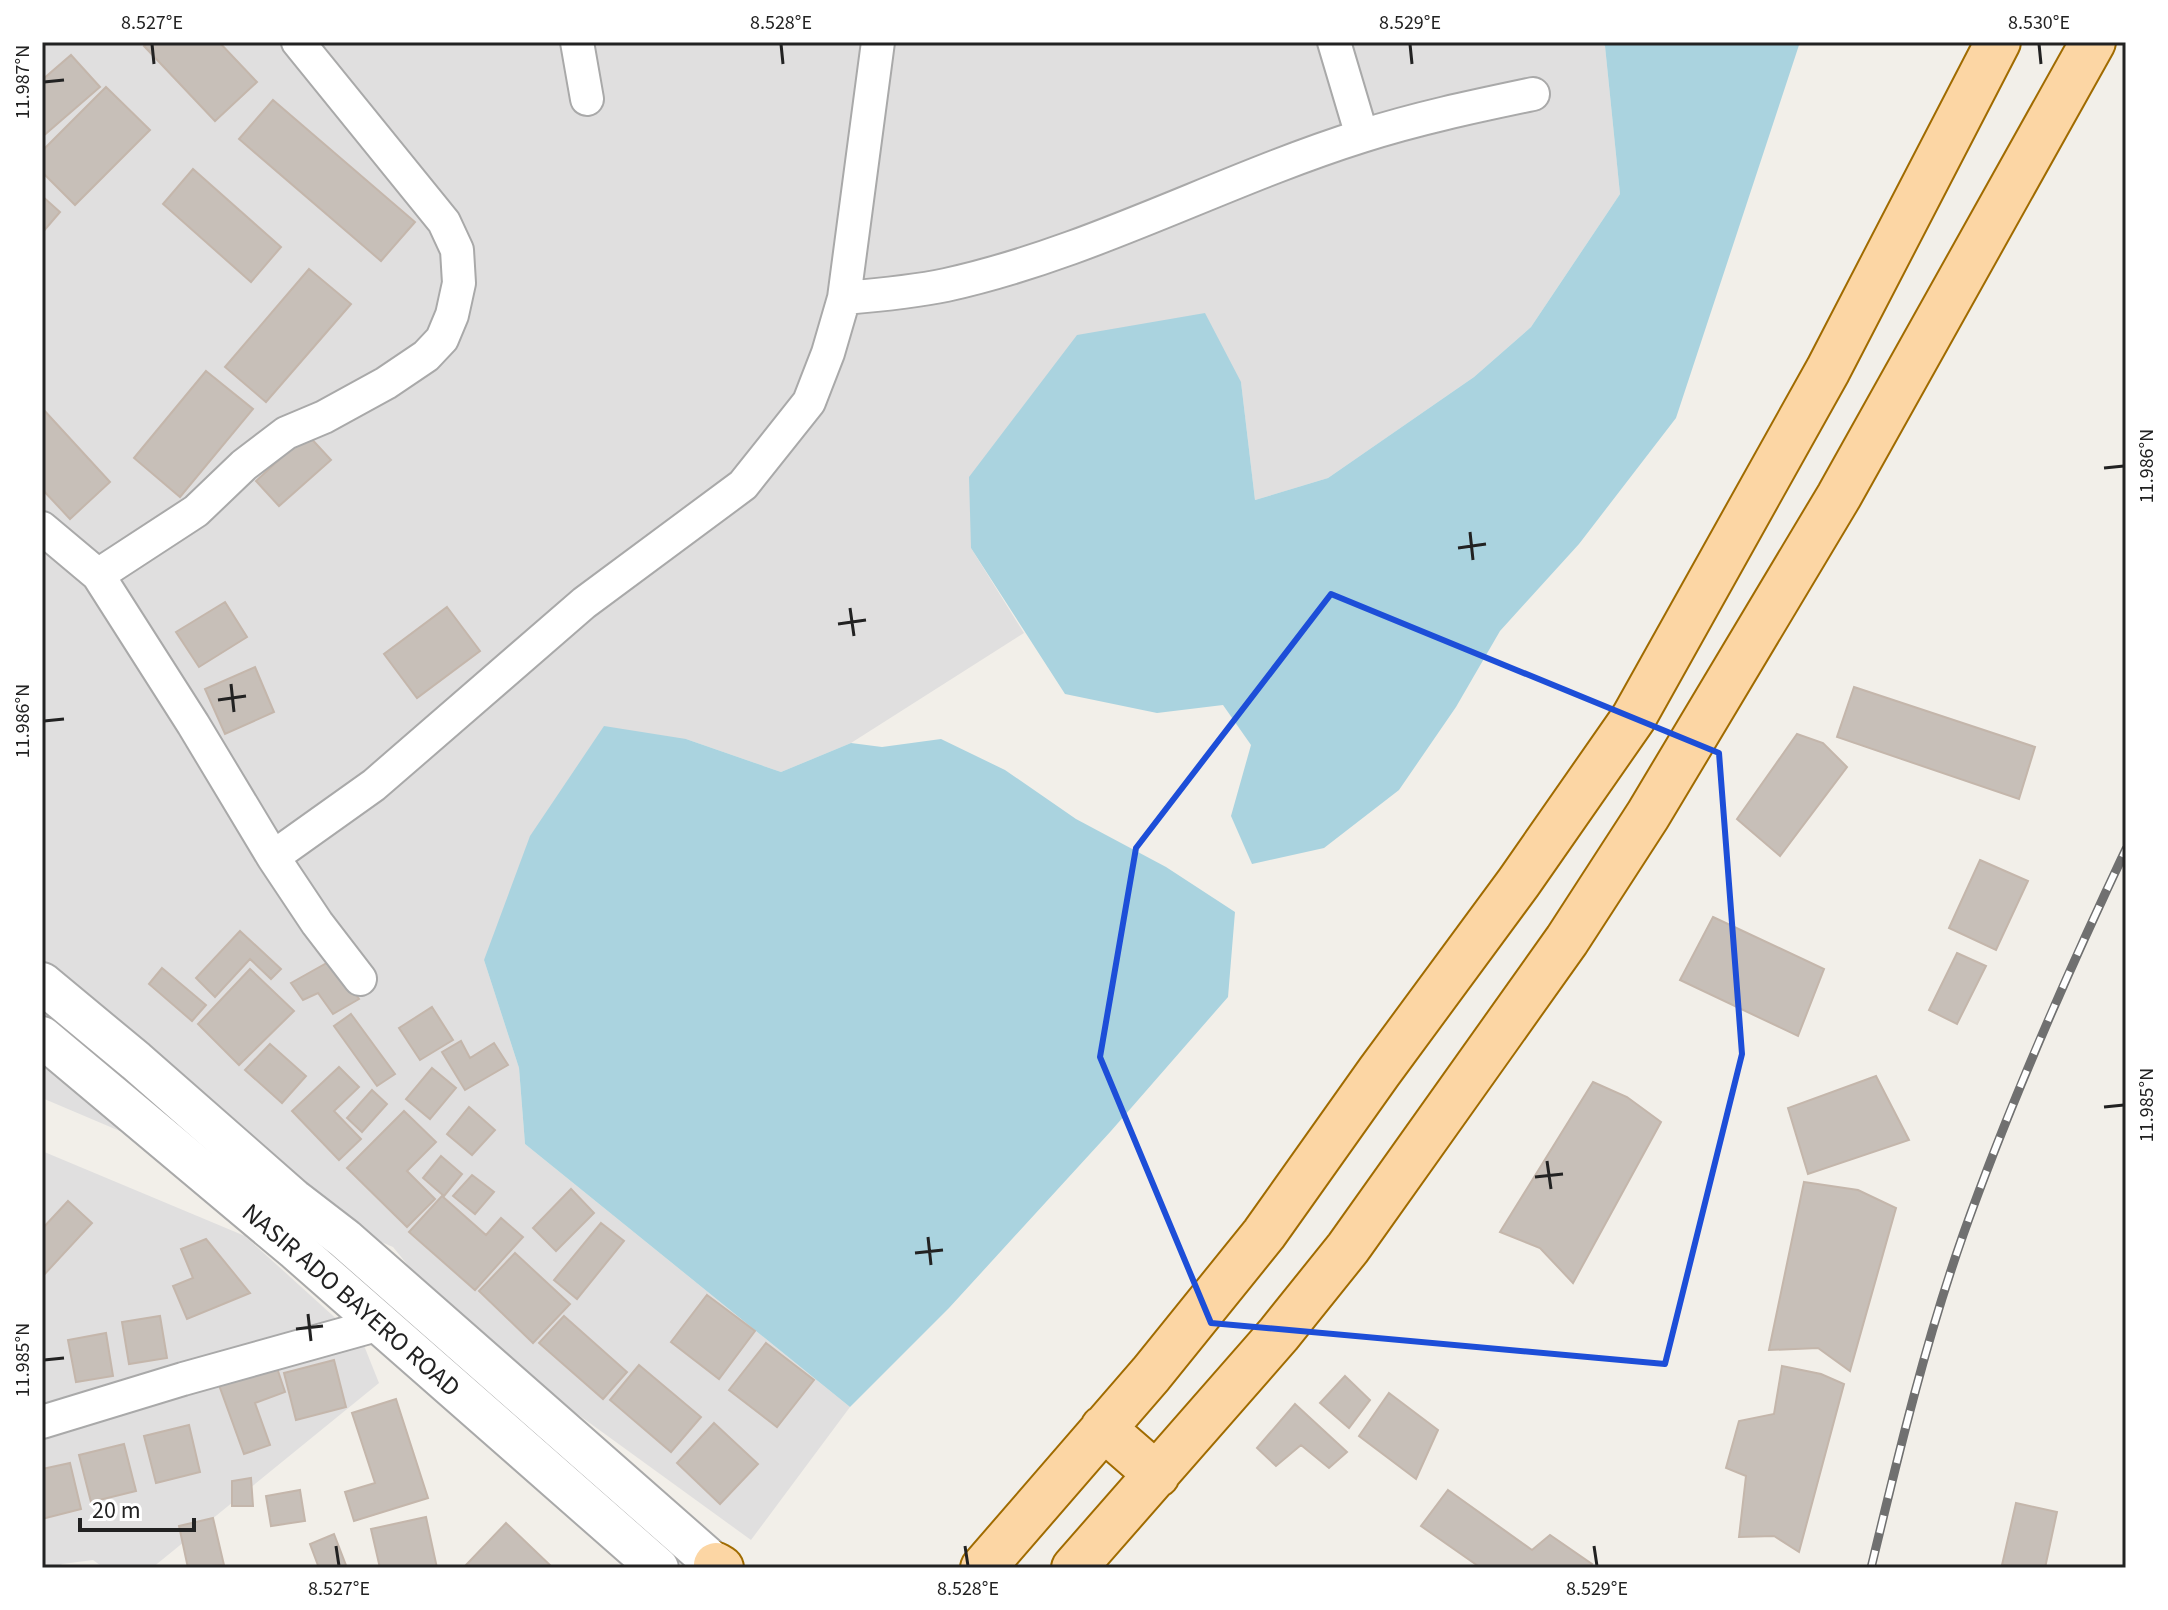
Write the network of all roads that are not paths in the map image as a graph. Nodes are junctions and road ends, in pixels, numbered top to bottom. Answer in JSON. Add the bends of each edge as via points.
{"nodes":[{"id":1,"x":298,"y":42,"type":"edge"},
{"id":2,"x":577,"y":42,"type":"edge"},
{"id":3,"x":878,"y":42,"type":"edge"},
{"id":4,"x":1334,"y":42,"type":"edge"},
{"id":5,"x":1998,"y":42,"type":"edge"},
{"id":6,"x":2093,"y":42,"type":"edge"},
{"id":7,"x":1533,"y":94,"type":"dead end"},
{"id":8,"x":587,"y":99,"type":"dead end"},
{"id":9,"x":1362,"y":136,"type":"junction"},
{"id":10,"x":844,"y":298,"type":"junction"},
{"id":11,"x":42,"y":528,"type":"edge"},
{"id":12,"x":98,"y":575,"type":"junction"},
{"id":13,"x":1646,"y":692,"type":"junction"},
{"id":14,"x":1703,"y":722,"type":"junction"},
{"id":15,"x":273,"y":857,"type":"junction"},
{"id":16,"x":360,"y":979,"type":"dead end"},
{"id":17,"x":42,"y":983,"type":"edge"},
{"id":18,"x":42,"y":1037,"type":"edge"},
{"id":19,"x":380,"y":1324,"type":"junction"},
{"id":20,"x":42,"y":1422,"type":"edge"},
{"id":21,"x":1103,"y":1428,"type":"junction"},
{"id":22,"x":1157,"y":1475,"type":"junction"},
{"id":23,"x":719,"y":1567,"type":"edge"},
{"id":24,"x":658,"y":1568,"type":"edge"},
{"id":25,"x":983,"y":1568,"type":"edge"},
{"id":26,"x":1074,"y":1568,"type":"edge"}],
"edges":[{"from":1,"to":12,"type":"street","via":[[444,222],[457,250],[459,283],[452,315],[442,339],[426,356],[374,390],[286,433],[196,511]]},
{"from":2,"to":8,"type":"street"},
{"from":3,"to":10,"type":"street"},
{"from":4,"to":9,"type":"street"},
{"from":5,"to":13,"type":"main road","via":[[1828,370]]},
{"from":6,"to":14,"type":"main road","via":[[1839,496]]},
{"from":7,"to":9,"type":"street"},
{"from":9,"to":10,"type":"street","via":[[1001,271],[902,293]]},
{"from":10,"to":15,"type":"street","via":[[809,402],[743,485],[584,603],[374,785]]},
{"from":11,"to":12,"type":"street"},
{"from":12,"to":15,"type":"street"},
{"from":13,"to":14,"type":"main road"},
{"from":13,"to":21,"type":"main road","via":[[1519,882],[1264,1234]]},
{"from":14,"to":22,"type":"main road","via":[[1567,940],[1348,1248]]},
{"from":15,"to":16,"type":"street"},
{"from":17,"to":23,"type":"street","via":[[345,1239]]},
{"from":18,"to":19,"type":"street","name":"NASIR ADO BAYERO ROAD"},
{"from":19,"to":20,"type":"street"},
{"from":19,"to":24,"type":"street","name":"NASIR ADO BAYERO ROAD"},
{"from":21,"to":22,"type":"main road"},
{"from":21,"to":25,"type":"main road"},
{"from":22,"to":26,"type":"main road"}]}
